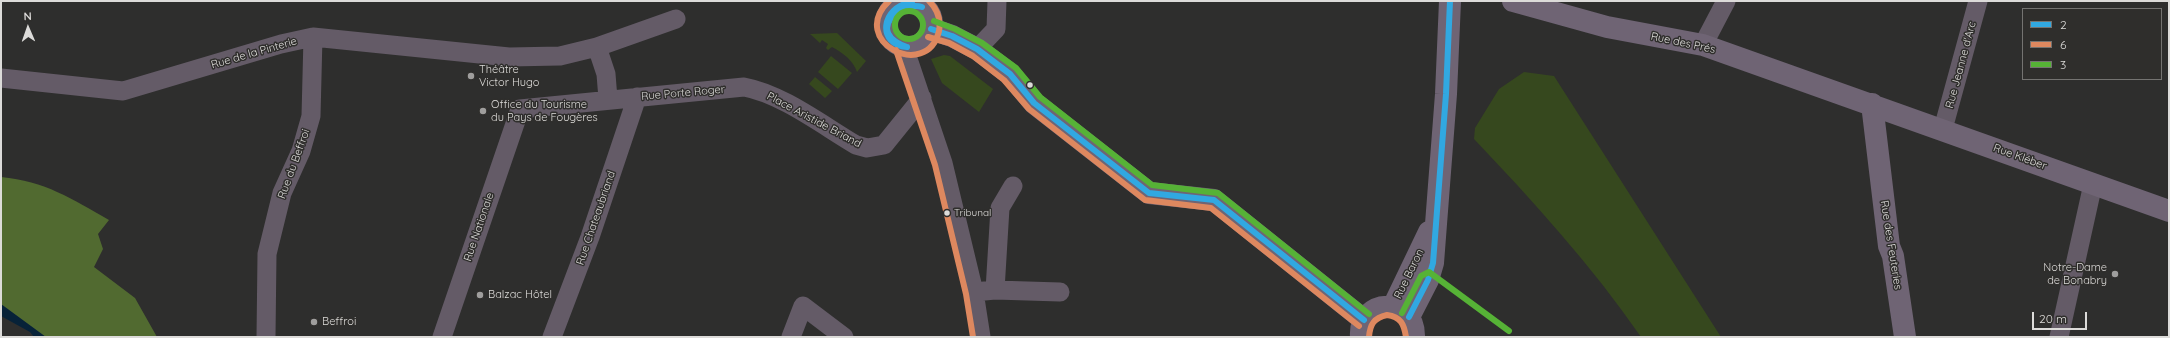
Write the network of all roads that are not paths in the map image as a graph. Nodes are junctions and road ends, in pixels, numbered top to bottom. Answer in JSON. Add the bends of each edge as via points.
{"nodes":[{"id":1,"x":997,"y":1,"type":"edge"},
{"id":2,"x":1450,"y":1,"type":"edge"},
{"id":3,"x":1513,"y":1,"type":"edge"},
{"id":4,"x":1726,"y":1,"type":"edge"},
{"id":5,"x":1978,"y":1,"type":"edge"},
{"id":6,"x":895,"y":4,"type":"edge"},
{"id":7,"x":676,"y":19,"type":"dead end"},
{"id":8,"x":931,"y":29,"type":"junction"},
{"id":9,"x":313,"y":37,"type":"junction"},
{"id":10,"x":1703,"y":45,"type":"junction"},
{"id":11,"x":597,"y":47,"type":"junction"},
{"id":12,"x":904,"y":47,"type":"junction"},
{"id":13,"x":977,"y":49,"type":"junction"},
{"id":14,"x":1,"y":78,"type":"edge"},
{"id":15,"x":757,"y":90,"type":"joint"},
{"id":16,"x":637,"y":97,"type":"junction"},
{"id":17,"x":922,"y":98,"type":"junction"},
{"id":18,"x":608,"y":99,"type":"junction"},
{"id":19,"x":1872,"y":104,"type":"junction"},
{"id":20,"x":516,"y":116,"type":"joint"},
{"id":21,"x":1943,"y":129,"type":"junction"},
{"id":22,"x":2093,"y":184,"type":"junction"},
{"id":23,"x":1012,"y":186,"type":"dead end"},
{"id":24,"x":2169,"y":211,"type":"edge"},
{"id":25,"x":995,"y":290,"type":"junction"},
{"id":26,"x":974,"y":292,"type":"junction"},
{"id":27,"x":1060,"y":292,"type":"dead end"},
{"id":28,"x":1406,"y":320,"type":"edge"},
{"id":29,"x":1363,"y":328,"type":"edge"},
{"id":30,"x":266,"y":337,"type":"edge"},
{"id":31,"x":442,"y":337,"type":"edge"},
{"id":32,"x":552,"y":337,"type":"edge"},
{"id":33,"x":791,"y":337,"type":"edge"},
{"id":34,"x":844,"y":337,"type":"edge"},
{"id":35,"x":981,"y":337,"type":"edge"},
{"id":36,"x":1905,"y":337,"type":"edge"},
{"id":37,"x":2059,"y":337,"type":"edge"}],
"edges":[{"from":1,"to":13,"type":"street","via":[[996,29]]},
{"from":2,"to":28,"type":"main road","name":"Rue Baron","via":[[1446,94],[1435,220]]},
{"from":3,"to":10,"type":"main road","name":"Rue des Prés","via":[[1606,27]]},
{"from":4,"to":10,"type":"street"},
{"from":5,"to":21,"type":"street","name":"Rue Jeanne d'Arc"},
{"from":6,"to":8,"type":"main road","via":[[919,4],[925,8],[932,22]]},
{"from":6,"to":12,"type":"main road","via":[[886,27],[892,40]]},
{"from":7,"to":11,"type":"street","name":"Rue de la Pinterie"},
{"from":8,"to":12,"type":"main road","via":[[924,42]]},
{"from":8,"to":13,"type":"main road"},
{"from":9,"to":11,"type":"street","name":"Rue de la Pinterie","via":[[509,58],[560,56]]},
{"from":9,"to":14,"type":"street","name":"Rue de la Pinterie","via":[[281,44],[123,91]]},
{"from":9,"to":30,"type":"street","name":"Rue du Beffroi","via":[[311,116],[301,151],[282,193],[267,254]]},
{"from":10,"to":19,"type":"main road","name":"Rue des Prés"},
{"from":11,"to":18,"type":"street","via":[[606,74]]},
{"from":12,"to":17,"type":"street"},
{"from":13,"to":29,"type":"main road","via":[[1010,74],[1034,103],[1148,193],[1214,200]]},
{"from":15,"to":16,"type":"street","name":"Rue Porte Roger","via":[[744,87]]},
{"from":15,"to":17,"type":"street","name":"Place Aristide Briand","via":[[783,101],[856,145],[867,148],[884,144]]},
{"from":16,"to":18,"type":"street","name":"Rue Porte Roger"},
{"from":16,"to":32,"type":"street","name":"Rue Chateaubriand","via":[[590,237]]},
{"from":17,"to":26,"type":"street","via":[[943,163]]},
{"from":18,"to":20,"type":"street","name":"Rue Porte Roger","via":[[520,109]]},
{"from":19,"to":21,"type":"main road","name":"Rue Kléber"},
{"from":19,"to":36,"type":"main road","name":"Rue des Feuteries","via":[[1889,246],[1893,256]]},
{"from":20,"to":31,"type":"street","name":"Rue Nationale"},
{"from":21,"to":22,"type":"main road","name":"Rue Kléber"},
{"from":22,"to":24,"type":"main road","name":"Rue Kléber"},
{"from":22,"to":37,"type":"street"},
{"from":23,"to":25,"type":"street","via":[[1000,208]]},
{"from":25,"to":26,"type":"street"},
{"from":25,"to":27,"type":"street"},
{"from":26,"to":35,"type":"street"},
{"from":28,"to":29,"type":"main road","via":[[1377,308]]},
{"from":33,"to":34,"type":"street","via":[[803,306]]}]}
